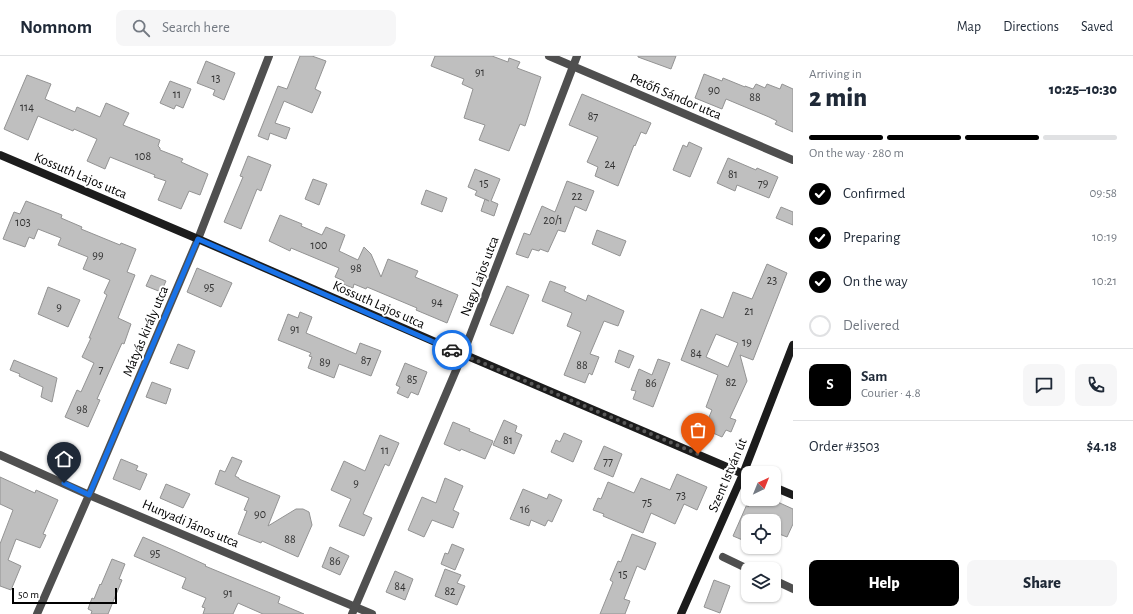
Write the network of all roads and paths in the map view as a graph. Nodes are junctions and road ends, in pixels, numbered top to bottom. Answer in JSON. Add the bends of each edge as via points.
{"nodes":[{"id":1,"x":269,"y":56,"type":"edge"},
{"id":2,"x":549,"y":56,"type":"edge"},
{"id":3,"x":577,"y":56,"type":"edge"},
{"id":4,"x":573,"y":67,"type":"junction"},
{"id":5,"x":0,"y":155,"type":"edge"},
{"id":6,"x":793,"y":160,"type":"edge"},
{"id":7,"x":198,"y":239,"type":"junction"},
{"id":8,"x":793,"y":345,"type":"edge"},
{"id":9,"x":463,"y":354,"type":"junction"},
{"id":10,"x":0,"y":455,"type":"edge"},
{"id":11,"x":749,"y":466,"type":"edge"},
{"id":12,"x":741,"y":473,"type":"edge"},
{"id":13,"x":741,"y":486,"type":"edge"},
{"id":14,"x":781,"y":490,"type":"edge"},
{"id":15,"x":89,"y":495,"type":"junction"},
{"id":16,"x":793,"y":495,"type":"edge"},
{"id":17,"x":723,"y":557,"type":"dead end"},
{"id":18,"x":741,"y":566,"type":"edge"},
{"id":19,"x":781,"y":583,"type":"edge"},
{"id":20,"x":793,"y":589,"type":"edge"},
{"id":21,"x":354,"y":610,"type":"edge"},
{"id":22,"x":37,"y":614,"type":"edge"},
{"id":23,"x":372,"y":614,"type":"edge"},
{"id":24,"x":681,"y":614,"type":"edge"}],
"edges":[{"from":1,"to":7,"type":"street","name":"Mátyás király utca"},
{"from":2,"to":4,"type":"street","name":"Petőfi Sándor utca"},
{"from":3,"to":4,"type":"street","name":"Nagy Lajos utca"},
{"from":4,"to":6,"type":"street","name":"Petőfi Sándor utca"},
{"from":4,"to":9,"type":"street","name":"Nagy Lajos utca"},
{"from":5,"to":7,"type":"street","name":"Kossuth Lajos utca"},
{"from":7,"to":9,"type":"street","name":"Kossuth Lajos utca"},
{"from":7,"to":15,"type":"street","name":"Mátyás király utca"},
{"from":8,"to":11,"type":"street","name":"Szent István út"},
{"from":9,"to":12,"type":"street","name":"Kossuth Lajos utca"},
{"from":9,"to":21,"type":"street","name":"Nagy Lajos utca"},
{"from":10,"to":15,"type":"street","name":"Hunyadi János utca"},
{"from":13,"to":24,"type":"street","name":"Szent István út"},
{"from":14,"to":16,"type":"street"},
{"from":15,"to":21,"type":"street","name":"Hunyadi János utca"},
{"from":15,"to":22,"type":"street","name":"Mátyás király utca"},
{"from":17,"to":18,"type":"street"},
{"from":19,"to":20,"type":"street"},
{"from":21,"to":23,"type":"street","name":"Hunyadi János utca"}]}
